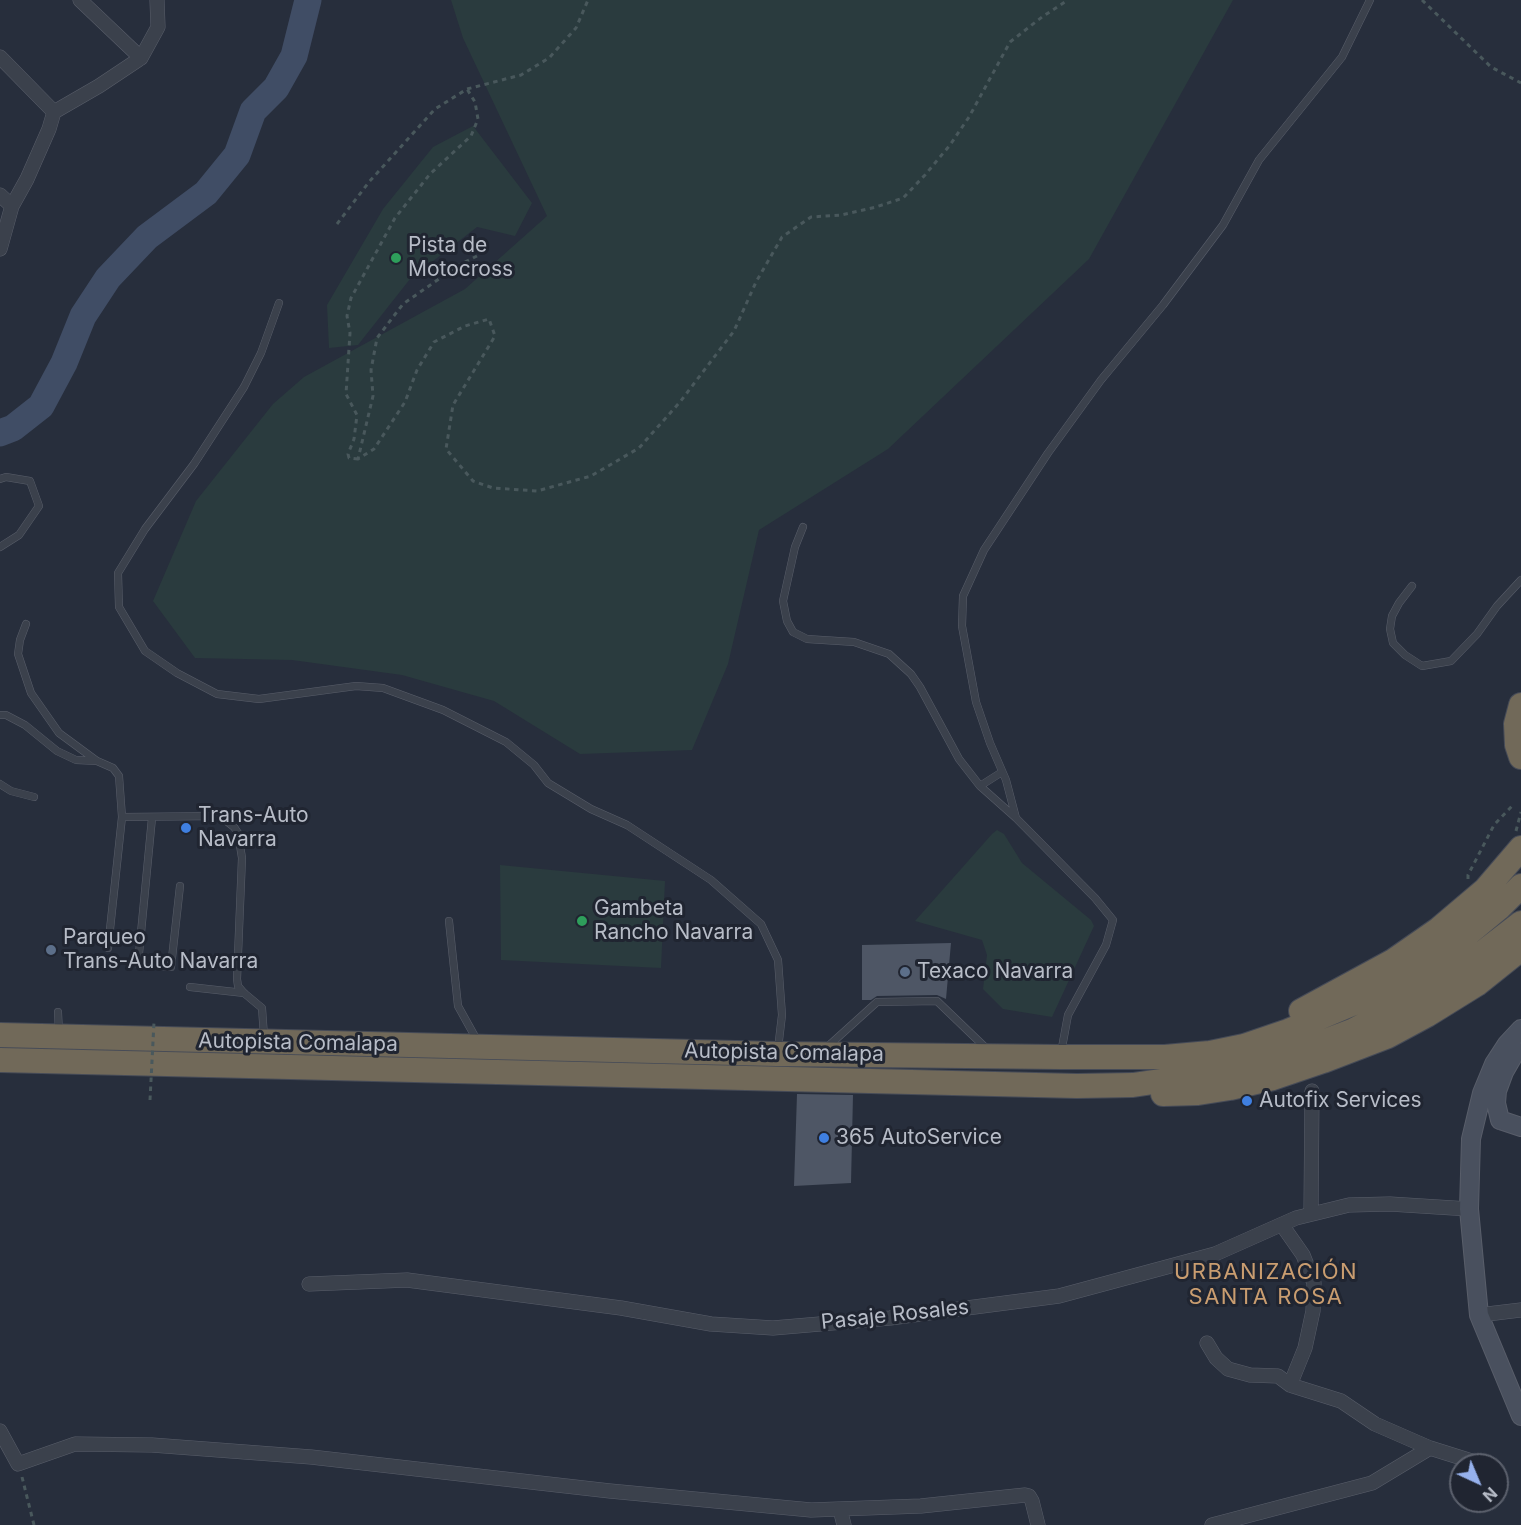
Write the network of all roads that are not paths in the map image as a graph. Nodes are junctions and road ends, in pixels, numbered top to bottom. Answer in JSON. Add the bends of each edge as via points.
{"nodes":[{"id":1,"x":80,"y":0,"type":"edge"},
{"id":2,"x":157,"y":0,"type":"edge"},
{"id":3,"x":1370,"y":0,"type":"edge"},
{"id":4,"x":0,"y":57,"type":"edge"},
{"id":5,"x":141,"y":58,"type":"junction"},
{"id":6,"x":54,"y":112,"type":"junction"},
{"id":7,"x":0,"y":195,"type":"edge"},
{"id":8,"x":12,"y":206,"type":"junction"},
{"id":9,"x":0,"y":249,"type":"edge"},
{"id":10,"x":279,"y":303,"type":"dead end"},
{"id":11,"x":0,"y":479,"type":"edge"},
{"id":12,"x":803,"y":528,"type":"dead end"},
{"id":13,"x":0,"y":547,"type":"edge"},
{"id":14,"x":1521,"y":580,"type":"edge"},
{"id":15,"x":1412,"y":586,"type":"dead end"},
{"id":16,"x":26,"y":624,"type":"dead end"},
{"id":17,"x":1521,"y":705,"type":"edge"},
{"id":18,"x":0,"y":715,"type":"edge"},
{"id":19,"x":1521,"y":757,"type":"edge"},
{"id":20,"x":97,"y":760,"type":"junction"},
{"id":21,"x":1002,"y":772,"type":"junction"},
{"id":22,"x":0,"y":784,"type":"edge"},
{"id":23,"x":980,"y":786,"type":"junction"},
{"id":24,"x":34,"y":797,"type":"dead end"},
{"id":25,"x":122,"y":817,"type":"junction"},
{"id":26,"x":152,"y":818,"type":"junction"},
{"id":27,"x":1016,"y":818,"type":"junction"},
{"id":28,"x":1521,"y":848,"type":"edge"},
{"id":29,"x":180,"y":886,"type":"dead end"},
{"id":30,"x":1521,"y":886,"type":"edge"},
{"id":31,"x":449,"y":921,"type":"dead end"},
{"id":32,"x":1521,"y":923,"type":"edge"},
{"id":33,"x":108,"y":948,"type":"dead end"},
{"id":34,"x":1521,"y":949,"type":"edge"},
{"id":35,"x":190,"y":987,"type":"dead end"},
{"id":36,"x":244,"y":993,"type":"junction"},
{"id":37,"x":58,"y":1012,"type":"dead end"},
{"id":38,"x":1521,"y":1029,"type":"edge"},
{"id":39,"x":0,"y":1035,"type":"edge"},
{"id":40,"x":59,"y":1037,"type":"junction"},
{"id":41,"x":264,"y":1042,"type":"junction"},
{"id":42,"x":1521,"y":1045,"type":"edge"},
{"id":43,"x":480,"y":1047,"type":"junction"},
{"id":44,"x":777,"y":1054,"type":"junction"},
{"id":45,"x":819,"y":1054,"type":"junction"},
{"id":46,"x":995,"y":1056,"type":"junction"},
{"id":47,"x":1060,"y":1057,"type":"junction"},
{"id":48,"x":0,"y":1060,"type":"edge"},
{"id":49,"x":1487,"y":1078,"type":"junction"},
{"id":50,"x":1077,"y":1086,"type":"junction"},
{"id":51,"x":1312,"y":1091,"type":"dead end"},
{"id":52,"x":1498,"y":1114,"type":"junction"},
{"id":53,"x":1521,"y":1127,"type":"edge"},
{"id":54,"x":1471,"y":1139,"type":"junction"},
{"id":55,"x":1469,"y":1209,"type":"junction"},
{"id":56,"x":1311,"y":1213,"type":"junction"},
{"id":57,"x":1282,"y":1225,"type":"junction"},
{"id":58,"x":309,"y":1284,"type":"dead end"},
{"id":59,"x":1521,"y":1310,"type":"edge"},
{"id":60,"x":1479,"y":1315,"type":"junction"},
{"id":61,"x":1207,"y":1343,"type":"dead end"},
{"id":62,"x":1290,"y":1385,"type":"junction"},
{"id":63,"x":1521,"y":1416,"type":"edge"},
{"id":64,"x":0,"y":1431,"type":"edge"},
{"id":65,"x":1430,"y":1448,"type":"junction"},
{"id":66,"x":1449,"y":1454,"type":"edge"},
{"id":67,"x":840,"y":1509,"type":"junction"},
{"id":68,"x":1249,"y":1520,"type":"edge"},
{"id":69,"x":844,"y":1525,"type":"edge"},
{"id":70,"x":1038,"y":1525,"type":"edge"},
{"id":71,"x":1212,"y":1525,"type":"edge"}],
"edges":[{"from":1,"to":5,"type":"street"},
{"from":2,"to":5,"type":"street","via":[[158,27]]},
{"from":3,"to":21,"type":"lane","via":[[1342,57],[1259,160],[1223,225],[1101,380],[984,550],[963,596],[962,626],[976,702]]},
{"from":4,"to":6,"type":"street"},
{"from":5,"to":6,"type":"street"},
{"from":6,"to":8,"type":"street"},
{"from":7,"to":8,"type":"street"},
{"from":8,"to":9,"type":"street"},
{"from":10,"to":44,"type":"lane","via":[[244,387],[118,573],[119,608],[145,651],[217,693],[259,699],[356,686],[383,688],[443,710],[506,742],[534,765],[548,783],[627,825],[711,880],[761,924],[778,960],[782,1015]]},
{"from":11,"to":13,"type":"lane","via":[[30,481],[39,506],[20,535]]},
{"from":12,"to":23,"type":"lane","via":[[783,601],[793,632],[807,639],[854,642],[889,654],[921,687],[959,759]]},
{"from":14,"to":15,"type":"lane","via":[[1451,661],[1422,666],[1393,643],[1389,628],[1399,603]]},
{"from":16,"to":20,"type":"lane","via":[[18,654],[31,693],[59,733]]},
{"from":17,"to":19,"type":"highway","via":[[1516,724]]},
{"from":18,"to":20,"type":"lane","via":[[25,725],[57,751],[76,760]]},
{"from":20,"to":25,"type":"lane","via":[[113,768],[118,776]]},
{"from":21,"to":23,"type":"lane"},
{"from":21,"to":27,"type":"lane"},
{"from":22,"to":24,"type":"lane"},
{"from":23,"to":27,"type":"lane"},
{"from":25,"to":26,"type":"lane"},
{"from":25,"to":33,"type":"lane"},
{"from":26,"to":29,"type":"lane","via":[[138,964],[171,967]]},
{"from":26,"to":36,"type":"lane","via":[[220,816],[238,833],[242,858],[237,979]]},
{"from":27,"to":47,"type":"lane","via":[[1113,920],[1106,945],[1068,1015]]},
{"from":28,"to":47,"type":"highway","via":[[1485,890],[1439,929],[1393,961],[1293,1016],[1219,1036]]},
{"from":30,"to":47,"type":"highway","name":"Autopista Comalapa","via":[[1479,926],[1427,964],[1378,993],[1288,1031],[1210,1053]]},
{"from":31,"to":43,"type":"lane","via":[[458,1006]]},
{"from":32,"to":50,"type":"highway","name":"Autopista Comalapa","via":[[1464,967],[1390,1011],[1310,1047],[1221,1072],[1133,1085]]},
{"from":34,"to":50,"type":"highway","via":[[1477,984],[1388,1036],[1272,1078],[1197,1093],[1162,1094]]},
{"from":35,"to":36,"type":"lane"},
{"from":36,"to":41,"type":"lane","via":[[262,1008]]},
{"from":37,"to":40,"type":"lane"},
{"from":38,"to":49,"type":"street","via":[[1499,1055]]},
{"from":39,"to":40,"type":"highway","name":"Autopista Comalapa"},
{"from":40,"to":41,"type":"highway","name":"Autopista Comalapa"},
{"from":41,"to":43,"type":"highway","name":"Autopista Comalapa"},
{"from":42,"to":52,"type":"street","via":[[1501,1078]]},
{"from":43,"to":44,"type":"highway","name":"Autopista Comalapa"},
{"from":44,"to":45,"type":"highway","name":"Autopista Comalapa"},
{"from":45,"to":46,"type":"highway","name":"Autopista Comalapa"},
{"from":45,"to":46,"type":"lane","via":[[877,1002],[938,1001]]},
{"from":46,"to":47,"type":"highway","name":"Autopista Comalapa"},
{"from":48,"to":50,"type":"highway","name":"Autopista Comalapa"},
{"from":49,"to":52,"type":"street","via":[[1489,1098]]},
{"from":49,"to":54,"type":"street"},
{"from":51,"to":56,"type":"street"},
{"from":52,"to":53,"type":"street"},
{"from":52,"to":54,"type":"street"},
{"from":54,"to":55,"type":"street"},
{"from":55,"to":56,"type":"street","name":"Pasaje Rosales","via":[[1349,1205]]},
{"from":55,"to":60,"type":"street"},
{"from":56,"to":57,"type":"street","name":"Pasaje Rosales"},
{"from":57,"to":58,"type":"street","name":"Pasaje Rosales","via":[[1215,1254],[1059,1296],[890,1318],[772,1328],[711,1324],[407,1280]]},
{"from":57,"to":62,"type":"street","via":[[1303,1255],[1314,1283],[1305,1348]]},
{"from":59,"to":60,"type":"street"},
{"from":60,"to":63,"type":"street"},
{"from":61,"to":62,"type":"street","via":[[1228,1369],[1250,1376],[1278,1376]]},
{"from":62,"to":65,"type":"street","via":[[1341,1401],[1375,1424]]},
{"from":64,"to":67,"type":"street","via":[[18,1464],[75,1444],[152,1445],[311,1457],[811,1510]]},
{"from":65,"to":66,"type":"street"},
{"from":65,"to":68,"type":"street","via":[[1372,1483]]},
{"from":67,"to":69,"type":"street"},
{"from":67,"to":70,"type":"street","via":[[1029,1496]]},
{"from":68,"to":71,"type":"street"}]}
